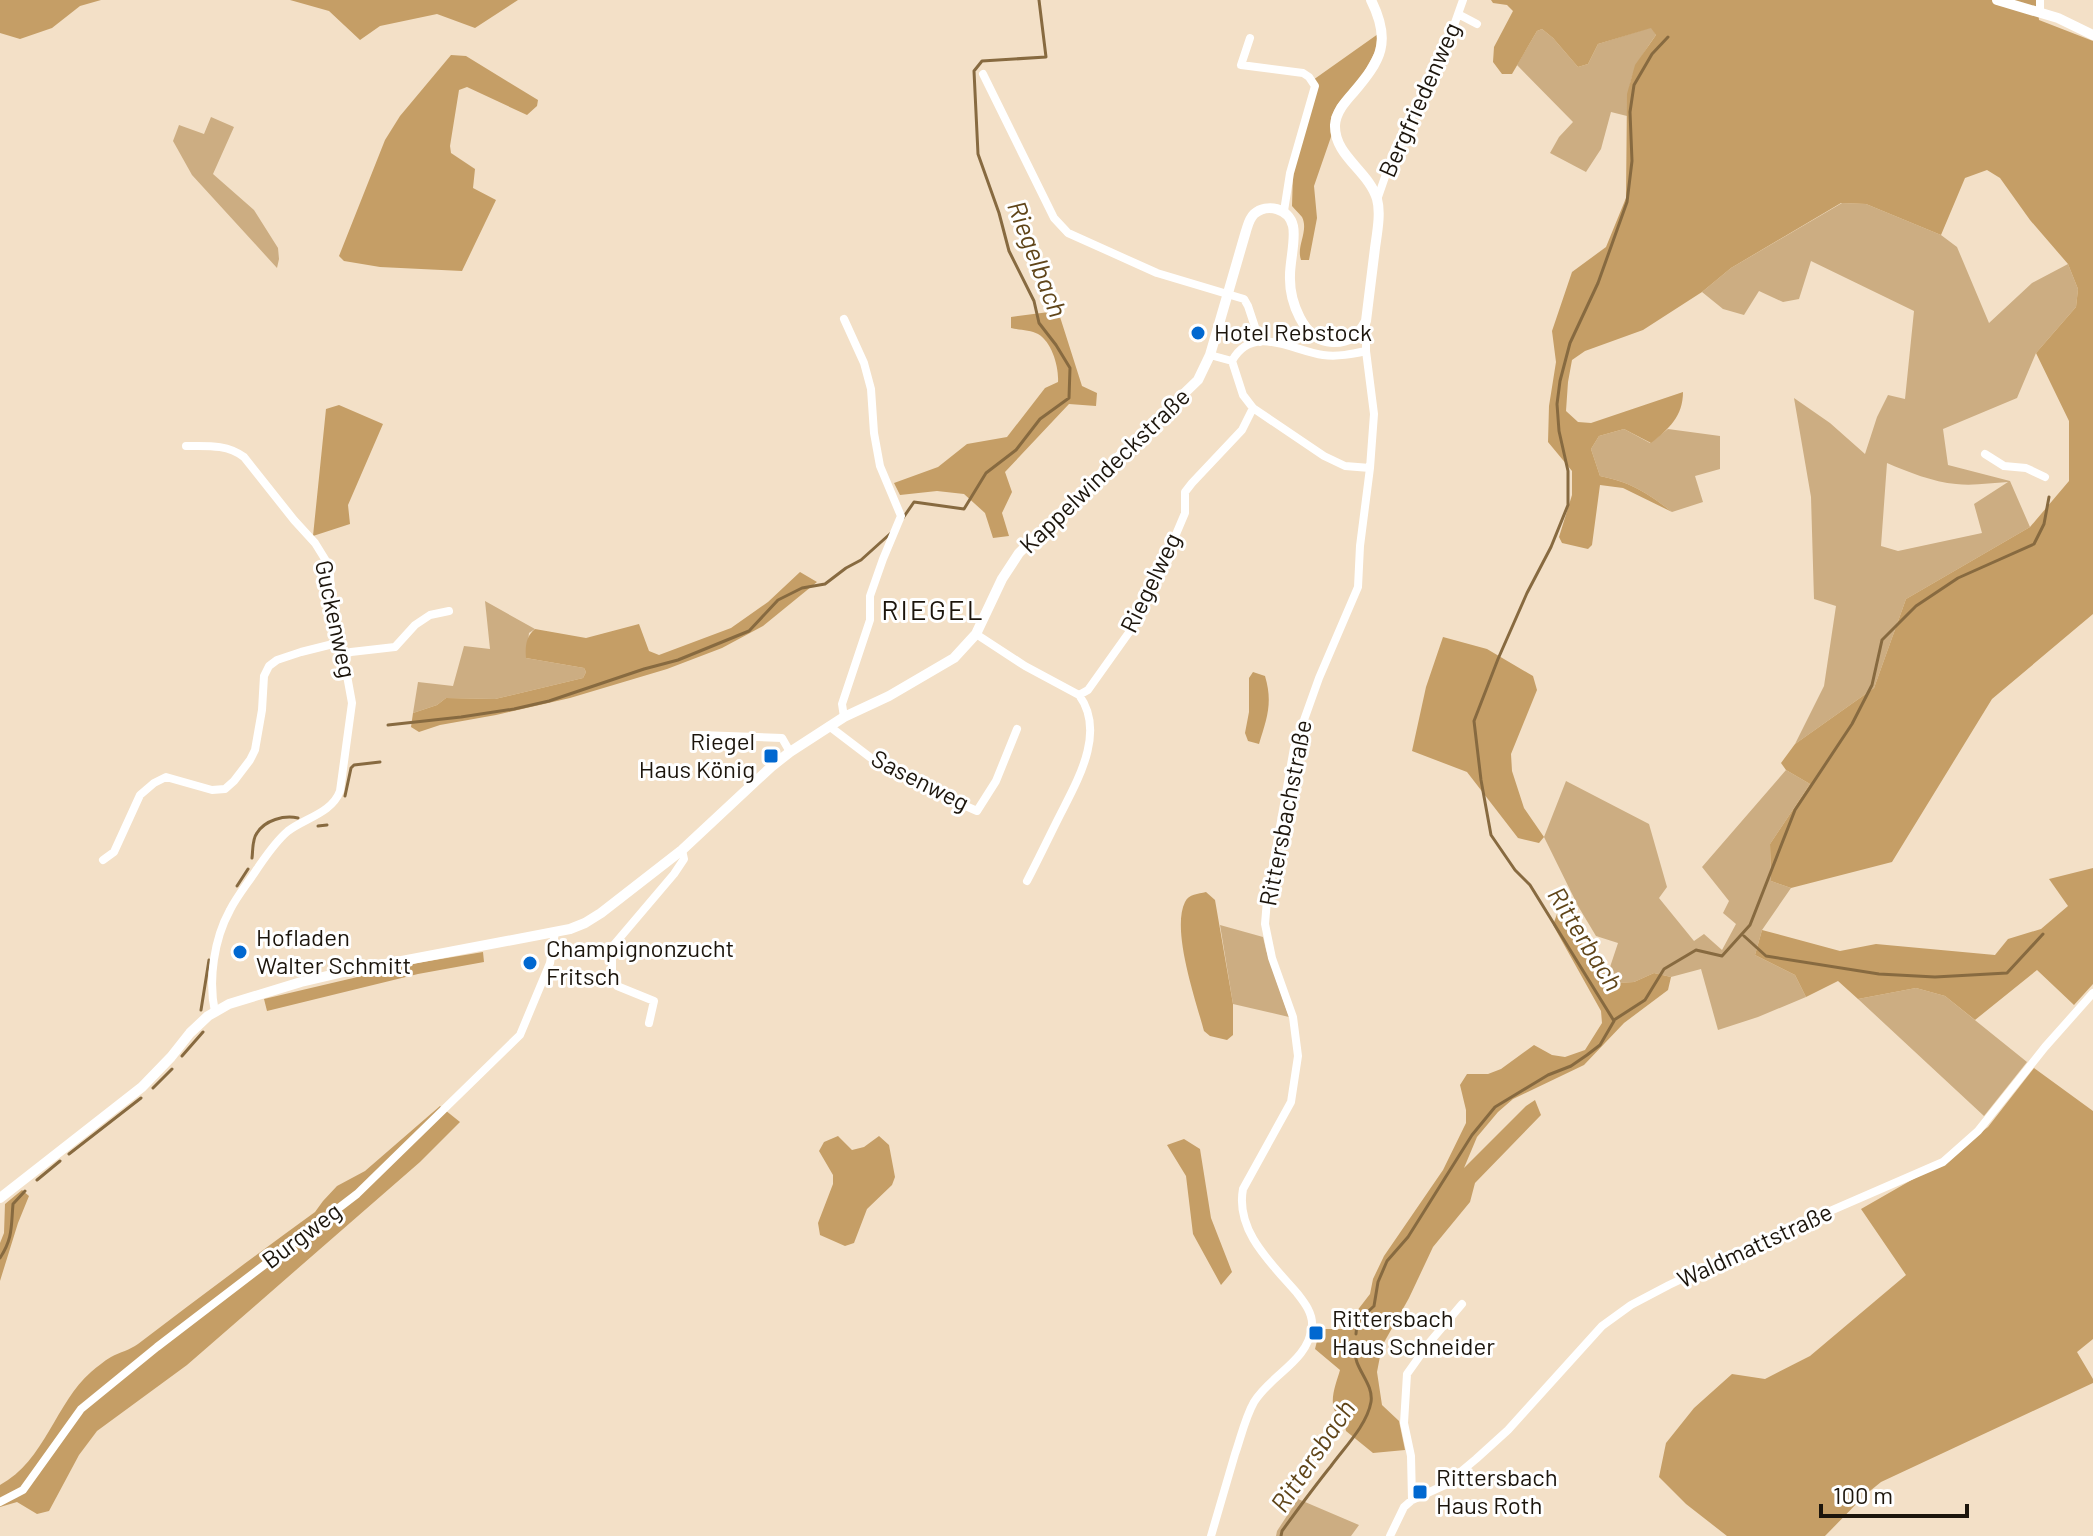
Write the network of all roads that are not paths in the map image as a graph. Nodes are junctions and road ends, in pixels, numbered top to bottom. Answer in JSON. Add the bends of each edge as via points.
{"nodes":[{"id":1,"x":1371,"y":0,"type":"edge"},
{"id":2,"x":1463,"y":0,"type":"edge"},
{"id":3,"x":1997,"y":0,"type":"edge"},
{"id":4,"x":2040,"y":0,"type":"edge"},
{"id":5,"x":2040,"y":12,"type":"junction"},
{"id":6,"x":1458,"y":14,"type":"junction"},
{"id":7,"x":1477,"y":24,"type":"dead end"},
{"id":8,"x":2093,"y":35,"type":"edge"},
{"id":9,"x":1250,"y":38,"type":"dead end"},
{"id":10,"x":983,"y":74,"type":"dead end"},
{"id":11,"x":1377,"y":200,"type":"junction"},
{"id":12,"x":1284,"y":211,"type":"junction"},
{"id":13,"x":1228,"y":294,"type":"junction"},
{"id":14,"x":844,"y":319,"type":"dead end"},
{"id":15,"x":1366,"y":321,"type":"junction"},
{"id":16,"x":1260,"y":342,"type":"junction"},
{"id":17,"x":1366,"y":351,"type":"junction"},
{"id":18,"x":1210,"y":355,"type":"junction"},
{"id":19,"x":1232,"y":361,"type":"junction"},
{"id":20,"x":1253,"y":408,"type":"junction"},
{"id":21,"x":186,"y":446,"type":"dead end"},
{"id":22,"x":1985,"y":454,"type":"dead end"},
{"id":23,"x":1370,"y":468,"type":"junction"},
{"id":24,"x":2045,"y":477,"type":"dead end"},
{"id":25,"x":449,"y":611,"type":"dead end"},
{"id":26,"x":976,"y":634,"type":"junction"},
{"id":27,"x":337,"y":643,"type":"junction"},
{"id":28,"x":341,"y":656,"type":"junction"},
{"id":29,"x":1079,"y":695,"type":"junction"},
{"id":30,"x":844,"y":717,"type":"junction"},
{"id":31,"x":829,"y":726,"type":"junction"},
{"id":32,"x":1017,"y":729,"type":"dead end"},
{"id":33,"x":699,"y":735,"type":"dead end"},
{"id":34,"x":790,"y":752,"type":"junction"},
{"id":35,"x":682,"y":850,"type":"junction"},
{"id":36,"x":103,"y":860,"type":"dead end"},
{"id":37,"x":1027,"y":881,"type":"dead end"},
{"id":38,"x":555,"y":932,"type":"junction"},
{"id":39,"x":2093,"y":993,"type":"edge"},
{"id":40,"x":215,"y":1012,"type":"junction"},
{"id":41,"x":649,"y":1023,"type":"dead end"},
{"id":42,"x":0,"y":1198,"type":"edge"},
{"id":43,"x":1462,"y":1304,"type":"dead end"},
{"id":44,"x":1412,"y":1500,"type":"junction"},
{"id":45,"x":0,"y":1502,"type":"edge"},
{"id":46,"x":1211,"y":1536,"type":"edge"},
{"id":47,"x":1390,"y":1536,"type":"edge"}],
"edges":[{"from":1,"to":11,"type":"street","via":[[1380,17],[1382,44],[1335,124],[1343,151]]},
{"from":2,"to":6,"type":"street","name":"Bergfriedenweg"},
{"from":3,"to":5,"type":"street"},
{"from":4,"to":5,"type":"street"},
{"from":5,"to":8,"type":"street"},
{"from":6,"to":7,"type":"street"},
{"from":6,"to":11,"type":"street","name":"Bergfriedenweg","via":[[1395,148]]},
{"from":9,"to":12,"type":"street","via":[[1241,65],[1303,73],[1315,86]]},
{"from":10,"to":13,"type":"street","via":[[1054,218],[1068,233],[1157,273]]},
{"from":11,"to":15,"type":"street"},
{"from":12,"to":13,"type":"street","name":"Kappelwindeckstraße","via":[[1265,209],[1250,220]]},
{"from":12,"to":15,"type":"street","via":[[1294,229],[1291,293],[1304,325],[1319,340],[1340,342],[1353,338]]},
{"from":13,"to":16,"type":"street","via":[[1244,299]]},
{"from":13,"to":18,"type":"street","name":"Kappelwindeckstraße"},
{"from":14,"to":30,"type":"street","via":[[864,363],[880,466],[901,516],[870,596],[870,620],[842,704]]},
{"from":15,"to":17,"type":"street","name":"Rittersbachstraße"},
{"from":16,"to":17,"type":"street","via":[[1321,355]]},
{"from":16,"to":19,"type":"street","via":[[1243,347]]},
{"from":17,"to":23,"type":"street","name":"Rittersbachstraße","via":[[1374,414]]},
{"from":18,"to":19,"type":"street"},
{"from":18,"to":26,"type":"street","name":"Kappelwindeckstraße","via":[[1190,390],[1019,553]]},
{"from":19,"to":20,"type":"street"},
{"from":20,"to":23,"type":"street","via":[[1334,461]]},
{"from":20,"to":29,"type":"street","name":"Riegelweg","via":[[1242,430],[1185,492],[1185,513],[1171,555],[1135,624]]},
{"from":21,"to":27,"type":"street","name":"Guckenweg","via":[[223,446],[238,452],[315,543],[328,564]]},
{"from":22,"to":24,"type":"street","via":[[2004,466]]},
{"from":23,"to":46,"type":"street","name":"Rittersbachstraße","via":[[1358,587],[1294,748],[1267,900],[1267,936],[1296,1032],[1291,1102],[1241,1199],[1255,1244],[1301,1299],[1312,1324],[1296,1359],[1253,1405]]},
{"from":25,"to":28,"type":"street","via":[[430,615],[395,647]]},
{"from":26,"to":29,"type":"street"},
{"from":26,"to":30,"type":"street","name":"Kappelwindeckstraße","via":[[954,658]]},
{"from":27,"to":28,"type":"street","name":"Guckenweg"},
{"from":27,"to":36,"type":"street","via":[[269,666],[255,750],[234,781],[212,790],[166,777],[154,783],[140,795],[114,852]]},
{"from":28,"to":40,"type":"street","name":"Guckenweg","via":[[352,703],[340,791],[330,806],[279,839],[231,908],[215,963]]},
{"from":29,"to":37,"type":"street","via":[[1089,715],[1085,764]]},
{"from":30,"to":31,"type":"street","name":"Kappelwindeckstraße"},
{"from":31,"to":32,"type":"street","name":"Sasenweg","via":[[871,758],[977,811]]},
{"from":31,"to":34,"type":"street","name":"Kappelwindeckstraße"},
{"from":33,"to":34,"type":"street","via":[[782,738]]},
{"from":34,"to":35,"type":"street","name":"Kappelwindeckstraße"},
{"from":35,"to":38,"type":"street","name":"Kappelwindeckstraße","via":[[601,913]]},
{"from":35,"to":41,"type":"street","via":[[684,859],[674,874],[612,947],[612,979],[617,986],[654,1001]]},
{"from":38,"to":40,"type":"street","name":"Kappelwindeckstraße","via":[[315,978]]},
{"from":38,"to":45,"type":"street","name":"Burgweg","via":[[550,963],[520,1035],[357,1194],[81,1409],[23,1490]]},
{"from":39,"to":44,"type":"street","name":"Waldmattstraße","via":[[1978,1131],[1943,1162],[1761,1241],[1631,1305],[1602,1326],[1476,1459],[1445,1485]]},
{"from":40,"to":42,"type":"street","name":"Kappelwindeckstraße","via":[[142,1087]]},
{"from":43,"to":44,"type":"street","via":[[1407,1374],[1404,1423]]},
{"from":44,"to":47,"type":"street"}]}
